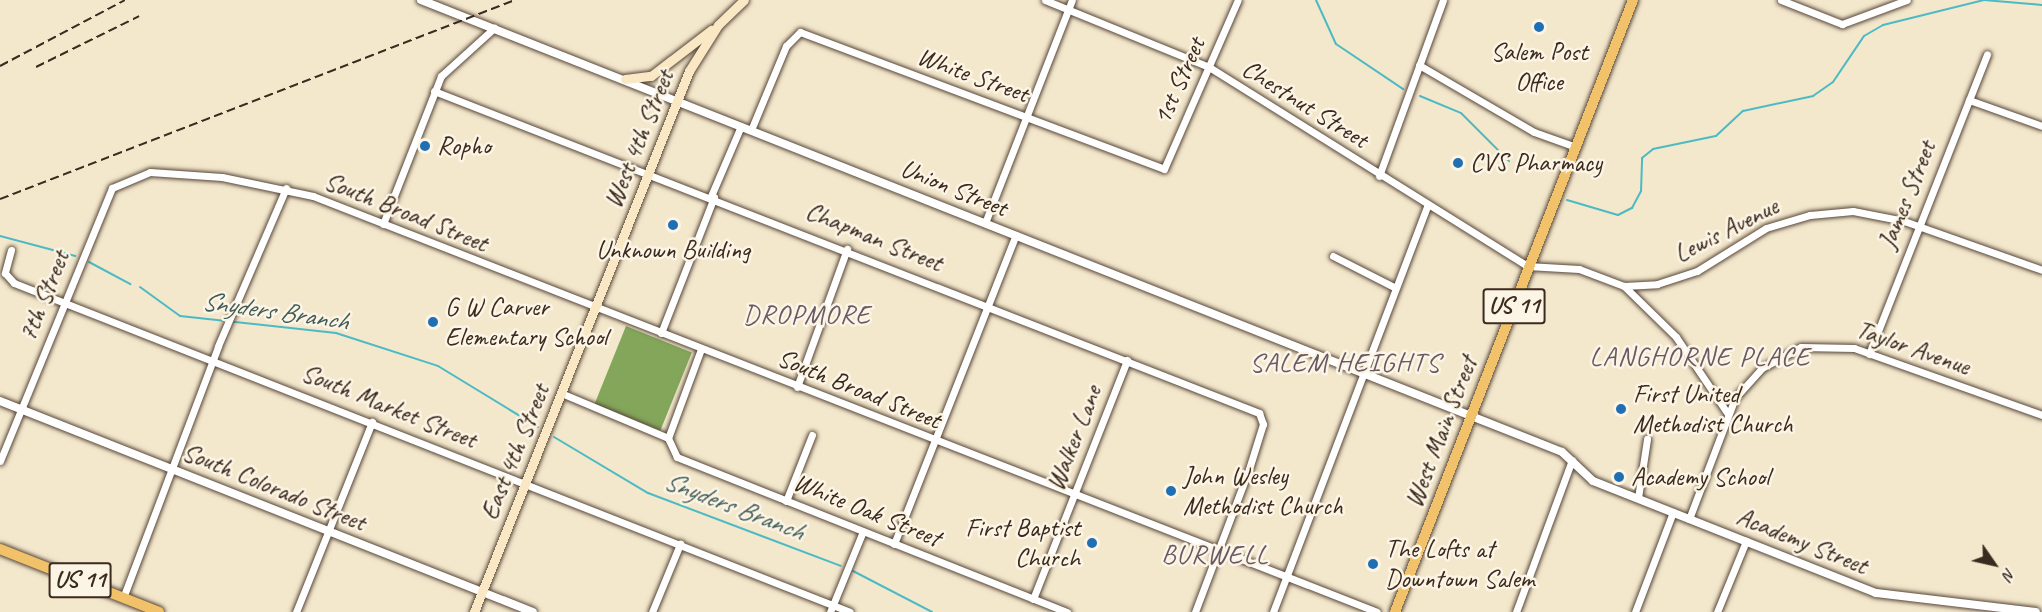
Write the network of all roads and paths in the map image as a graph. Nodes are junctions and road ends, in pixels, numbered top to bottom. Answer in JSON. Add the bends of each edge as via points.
{"nodes":[{"id":1,"x":420,"y":0,"type":"edge"},
{"id":2,"x":744,"y":0,"type":"edge"},
{"id":3,"x":1045,"y":0,"type":"edge"},
{"id":4,"x":1072,"y":0,"type":"edge"},
{"id":5,"x":1238,"y":0,"type":"edge"},
{"id":6,"x":1443,"y":0,"type":"edge"},
{"id":7,"x":1633,"y":0,"type":"edge"},
{"id":8,"x":1781,"y":0,"type":"edge"},
{"id":9,"x":1907,"y":0,"type":"edge"},
{"id":10,"x":1067,"y":9,"type":"junction"},
{"id":11,"x":718,"y":25,"type":"junction"},
{"id":12,"x":494,"y":28,"type":"junction"},
{"id":13,"x":1987,"y":54,"type":"dead end"},
{"id":14,"x":1419,"y":65,"type":"junction"},
{"id":15,"x":1209,"y":67,"type":"junction"},
{"id":16,"x":625,"y":79,"type":"junction"},
{"id":17,"x":434,"y":91,"type":"junction"},
{"id":18,"x":677,"y":100,"type":"junction"},
{"id":19,"x":1969,"y":100,"type":"junction"},
{"id":20,"x":1027,"y":117,"type":"junction"},
{"id":21,"x":741,"y":126,"type":"junction"},
{"id":22,"x":2042,"y":126,"type":"edge"},
{"id":23,"x":751,"y":130,"type":"junction"},
{"id":24,"x":1576,"y":147,"type":"junction"},
{"id":25,"x":1164,"y":169,"type":"joint"},
{"id":26,"x":649,"y":171,"type":"junction"},
{"id":27,"x":1379,"y":176,"type":"junction"},
{"id":28,"x":286,"y":188,"type":"junction"},
{"id":29,"x":713,"y":196,"type":"junction"},
{"id":30,"x":1426,"y":206,"type":"junction"},
{"id":31,"x":98,"y":214,"type":"joint"},
{"id":32,"x":985,"y":222,"type":"junction"},
{"id":33,"x":383,"y":224,"type":"junction"},
{"id":34,"x":1916,"y":225,"type":"junction"},
{"id":35,"x":1016,"y":235,"type":"junction"},
{"id":36,"x":847,"y":249,"type":"junction"},
{"id":37,"x":11,"y":250,"type":"dead end"},
{"id":38,"x":1333,"y":256,"type":"dead end"},
{"id":39,"x":1530,"y":266,"type":"junction"},
{"id":40,"x":2042,"y":270,"type":"edge"},
{"id":41,"x":1624,"y":285,"type":"junction"},
{"id":42,"x":1394,"y":286,"type":"junction"},
{"id":43,"x":65,"y":300,"type":"junction"},
{"id":44,"x":987,"y":305,"type":"junction"},
{"id":45,"x":595,"y":308,"type":"junction"},
{"id":46,"x":661,"y":333,"type":"junction"},
{"id":47,"x":701,"y":349,"type":"junction"},
{"id":48,"x":1869,"y":354,"type":"junction"},
{"id":49,"x":214,"y":358,"type":"junction"},
{"id":50,"x":1127,"y":360,"type":"junction"},
{"id":51,"x":1362,"y":372,"type":"junction"},
{"id":52,"x":797,"y":387,"type":"junction"},
{"id":53,"x":561,"y":393,"type":"junction"},
{"id":54,"x":0,"y":401,"type":"edge"},
{"id":55,"x":20,"y":409,"type":"junction"},
{"id":56,"x":1728,"y":414,"type":"junction"},
{"id":57,"x":2042,"y":415,"type":"edge"},
{"id":58,"x":1472,"y":416,"type":"junction"},
{"id":59,"x":372,"y":422,"type":"junction"},
{"id":60,"x":812,"y":435,"type":"dead end"},
{"id":61,"x":668,"y":438,"type":"junction"},
{"id":62,"x":1647,"y":439,"type":"dead end"},
{"id":63,"x":933,"y":440,"type":"junction"},
{"id":64,"x":1572,"y":459,"type":"junction"},
{"id":65,"x":0,"y":461,"type":"edge"},
{"id":66,"x":174,"y":469,"type":"junction"},
{"id":67,"x":526,"y":483,"type":"junction"},
{"id":68,"x":1073,"y":496,"type":"junction"},
{"id":69,"x":1638,"y":498,"type":"junction"},
{"id":70,"x":786,"y":501,"type":"junction"},
{"id":71,"x":1673,"y":512,"type":"junction"},
{"id":72,"x":1689,"y":519,"type":"junction"},
{"id":73,"x":329,"y":531,"type":"junction"},
{"id":74,"x":863,"y":531,"type":"junction"},
{"id":75,"x":1746,"y":541,"type":"junction"},
{"id":76,"x":680,"y":544,"type":"junction"},
{"id":77,"x":894,"y":544,"type":"junction"},
{"id":78,"x":0,"y":549,"type":"edge"},
{"id":79,"x":1218,"y":552,"type":"junction"},
{"id":80,"x":1287,"y":578,"type":"junction"},
{"id":81,"x":483,"y":592,"type":"junction"},
{"id":82,"x":123,"y":598,"type":"junction"},
{"id":83,"x":1033,"y":599,"type":"junction"},
{"id":84,"x":832,"y":609,"type":"edge"},
{"id":85,"x":159,"y":612,"type":"edge"},
{"id":86,"x":296,"y":612,"type":"edge"},
{"id":87,"x":474,"y":612,"type":"edge"},
{"id":88,"x":533,"y":612,"type":"edge"},
{"id":89,"x":652,"y":612,"type":"edge"},
{"id":90,"x":850,"y":612,"type":"edge"},
{"id":91,"x":1066,"y":612,"type":"edge"},
{"id":92,"x":1195,"y":612,"type":"edge"},
{"id":93,"x":1273,"y":612,"type":"edge"},
{"id":94,"x":1377,"y":612,"type":"edge"},
{"id":95,"x":1395,"y":612,"type":"edge"},
{"id":96,"x":1516,"y":612,"type":"edge"},
{"id":97,"x":1635,"y":612,"type":"edge"},
{"id":98,"x":1717,"y":612,"type":"edge"},
{"id":99,"x":2036,"y":612,"type":"edge"}],
"edges":[{"from":1,"to":12,"type":"street","name":"Union Street"},
{"from":2,"to":11,"type":"main road","name":"West 4th Street"},
{"from":3,"to":10,"type":"street","name":"Chestnut Street"},
{"from":4,"to":10,"type":"street"},
{"from":5,"to":15,"type":"street","name":"1st Street"},
{"from":6,"to":14,"type":"street"},
{"from":7,"to":24,"type":"main road","name":"West Main Street","number":"US 11"},
{"from":8,"to":9,"type":"street","via":[[1842,24]]},
{"from":10,"to":15,"type":"street","name":"Chestnut Street"},
{"from":10,"to":20,"type":"street"},
{"from":11,"to":16,"type":"main road","via":[[651,75]]},
{"from":11,"to":18,"type":"main road","name":"West 4th Street"},
{"from":12,"to":16,"type":"street","name":"Union Street"},
{"from":12,"to":17,"type":"street","via":[[448,67]]},
{"from":13,"to":19,"type":"street","name":"James Street"},
{"from":14,"to":24,"type":"street","via":[[1534,132]]},
{"from":14,"to":27,"type":"street"},
{"from":15,"to":25,"type":"street","name":"1st Street"},
{"from":15,"to":27,"type":"street","name":"Chestnut Street"},
{"from":16,"to":18,"type":"street","name":"Union Street"},
{"from":17,"to":26,"type":"street","name":"Chapman Street"},
{"from":17,"to":33,"type":"street"},
{"from":18,"to":21,"type":"street","name":"Union Street"},
{"from":18,"to":26,"type":"main road","name":"West 4th Street"},
{"from":19,"to":22,"type":"street"},
{"from":19,"to":34,"type":"street","name":"James Street"},
{"from":20,"to":23,"type":"street","name":"White Street","via":[[802,32],[792,35]]},
{"from":20,"to":25,"type":"street","name":"White Street"},
{"from":20,"to":32,"type":"street"},
{"from":21,"to":23,"type":"street","name":"Union Street"},
{"from":21,"to":29,"type":"street"},
{"from":23,"to":32,"type":"street","name":"Union Street"},
{"from":24,"to":39,"type":"main road","name":"West Main Street","number":"US 11"},
{"from":26,"to":29,"type":"street","name":"Chapman Street"},
{"from":26,"to":45,"type":"main road","name":"West 4th Street"},
{"from":27,"to":30,"type":"street","name":"Chestnut Street"},
{"from":28,"to":31,"type":"street","name":"South Broad Street","via":[[150,172],[119,182]]},
{"from":28,"to":33,"type":"street","name":"South Broad Street"},
{"from":28,"to":49,"type":"street"},
{"from":29,"to":36,"type":"street","name":"Chapman Street"},
{"from":29,"to":46,"type":"street"},
{"from":30,"to":39,"type":"street","name":"Chestnut Street"},
{"from":30,"to":42,"type":"street"},
{"from":31,"to":43,"type":"street","name":"7th Street"},
{"from":32,"to":35,"type":"street","name":"Union Street"},
{"from":33,"to":45,"type":"street","name":"South Broad Street"},
{"from":34,"to":40,"type":"street","name":"Lewis Avenue"},
{"from":34,"to":41,"type":"street","name":"Lewis Avenue","via":[[1866,212],[1810,215],[1752,234],[1683,277]]},
{"from":34,"to":48,"type":"street","name":"James Street"},
{"from":35,"to":44,"type":"street"},
{"from":35,"to":51,"type":"street","name":"Union Street"},
{"from":36,"to":44,"type":"street","name":"Chapman Street"},
{"from":36,"to":52,"type":"street"},
{"from":37,"to":43,"type":"street","name":"South Market Street","via":[[5,268],[11,281]]},
{"from":38,"to":42,"type":"street"},
{"from":39,"to":41,"type":"street","name":"Lewis Avenue","via":[[1580,269]]},
{"from":39,"to":58,"type":"main road","name":"West Main Street","number":"US 11"},
{"from":41,"to":56,"type":"street","via":[[1676,338]]},
{"from":42,"to":51,"type":"street"},
{"from":43,"to":49,"type":"street","name":"South Market Street"},
{"from":43,"to":55,"type":"street","name":"7th Street"},
{"from":44,"to":50,"type":"street","name":"Chapman Street"},
{"from":44,"to":63,"type":"street"},
{"from":45,"to":46,"type":"street","name":"South Broad Street"},
{"from":45,"to":53,"type":"main road","name":"East 4th Street"},
{"from":46,"to":47,"type":"street","name":"South Broad Street"},
{"from":47,"to":52,"type":"street","name":"South Broad Street"},
{"from":47,"to":61,"type":"street"},
{"from":48,"to":56,"type":"street","name":"Taylor Avenue","via":[[1827,344],[1788,352],[1752,378]]},
{"from":48,"to":57,"type":"street","name":"Taylor Avenue"},
{"from":49,"to":59,"type":"street","name":"South Market Street"},
{"from":49,"to":66,"type":"street"},
{"from":50,"to":68,"type":"street","name":"Walker Lane"},
{"from":50,"to":79,"type":"street","name":"Chapman Street","via":[[1259,413],[1264,420]]},
{"from":51,"to":58,"type":"street","name":"Union Street"},
{"from":51,"to":80,"type":"street"},
{"from":52,"to":63,"type":"street","name":"South Broad Street"},
{"from":53,"to":61,"type":"street"},
{"from":53,"to":67,"type":"main road","name":"East 4th Street"},
{"from":54,"to":55,"type":"street","name":"South Colorado Street"},
{"from":55,"to":65,"type":"street","name":"7th Street"},
{"from":55,"to":66,"type":"street","name":"South Colorado Street"},
{"from":56,"to":72,"type":"street","name":"Taylor Avenue"},
{"from":58,"to":64,"type":"street","name":"Academy Street"},
{"from":58,"to":95,"type":"main road","name":"West Main Street","number":"US 11"},
{"from":59,"to":67,"type":"street","name":"South Market Street"},
{"from":59,"to":73,"type":"street"},
{"from":60,"to":70,"type":"street"},
{"from":61,"to":70,"type":"street","name":"White Oak Street","via":[[670,450],[686,461]]},
{"from":62,"to":69,"type":"street"},
{"from":63,"to":68,"type":"street","name":"South Broad Street"},
{"from":63,"to":77,"type":"street"},
{"from":64,"to":69,"type":"street","name":"Academy Street","via":[[1593,481]]},
{"from":64,"to":96,"type":"street"},
{"from":66,"to":73,"type":"street","name":"South Colorado Street"},
{"from":66,"to":82,"type":"street"},
{"from":67,"to":76,"type":"street","name":"South Market Street"},
{"from":67,"to":81,"type":"main road","name":"East 4th Street"},
{"from":68,"to":79,"type":"street","name":"South Broad Street"},
{"from":68,"to":83,"type":"street","name":"Walker Lane"},
{"from":69,"to":71,"type":"street","name":"Academy Street"},
{"from":70,"to":74,"type":"street","name":"White Oak Street"},
{"from":71,"to":72,"type":"street","name":"Academy Street"},
{"from":71,"to":97,"type":"street"},
{"from":72,"to":75,"type":"street","name":"Academy Street"},
{"from":73,"to":81,"type":"street","name":"South Colorado Street"},
{"from":73,"to":86,"type":"street"},
{"from":74,"to":77,"type":"street","name":"White Oak Street"},
{"from":74,"to":84,"type":"street"},
{"from":75,"to":98,"type":"street"},
{"from":75,"to":99,"type":"street","name":"Academy Street","via":[[1876,593]]},
{"from":76,"to":84,"type":"street","name":"South Market Street"},
{"from":76,"to":89,"type":"street"},
{"from":77,"to":83,"type":"street","name":"White Oak Street"},
{"from":78,"to":82,"type":"main road","number":"US 11"},
{"from":79,"to":80,"type":"street","name":"South Broad Street"},
{"from":79,"to":92,"type":"street"},
{"from":80,"to":93,"type":"street"},
{"from":80,"to":94,"type":"street","name":"South Broad Street"},
{"from":81,"to":87,"type":"main road","name":"East 4th Street"},
{"from":81,"to":88,"type":"street","name":"South Colorado Street"},
{"from":82,"to":85,"type":"main road","number":"US 11"},
{"from":83,"to":91,"type":"street","name":"White Oak Street"},
{"from":84,"to":90,"type":"street","name":"South Market Street"}]}
